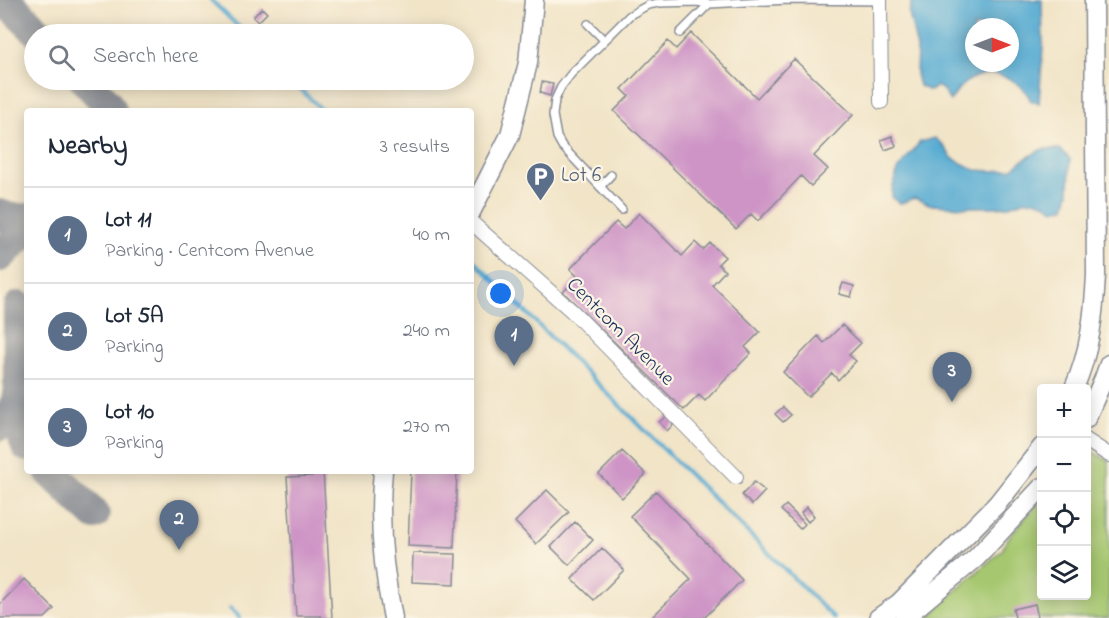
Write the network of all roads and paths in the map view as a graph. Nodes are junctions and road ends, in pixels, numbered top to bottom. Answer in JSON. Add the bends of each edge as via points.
{"nodes":[{"id":1,"x":534,"y":0,"type":"edge"},
{"id":2,"x":788,"y":0,"type":"edge"},
{"id":3,"x":880,"y":0,"type":"edge"},
{"id":4,"x":1094,"y":0,"type":"edge"},
{"id":5,"x":710,"y":4,"type":"junction"},
{"id":6,"x":588,"y":24,"type":"dead end"},
{"id":7,"x":680,"y":33,"type":"dead end"},
{"id":8,"x":604,"y":40,"type":"junction"},
{"id":9,"x":881,"y":102,"type":"dead end"},
{"id":10,"x":611,"y":175,"type":"dead end"},
{"id":11,"x":600,"y":187,"type":"junction"},
{"id":12,"x":474,"y":206,"type":"edge"},
{"id":13,"x":622,"y":210,"type":"dead end"},
{"id":14,"x":474,"y":225,"type":"edge"},
{"id":15,"x":1109,"y":364,"type":"edge"},
{"id":16,"x":1076,"y":384,"type":"edge"},
{"id":17,"x":1091,"y":408,"type":"edge"},
{"id":18,"x":1091,"y":443,"type":"edge"},
{"id":19,"x":1037,"y":452,"type":"edge"},
{"id":20,"x":1109,"y":455,"type":"edge"},
{"id":21,"x":383,"y":474,"type":"edge"},
{"id":22,"x":736,"y":477,"type":"dead end"},
{"id":23,"x":1037,"y":491,"type":"edge"},
{"id":24,"x":393,"y":618,"type":"edge"},
{"id":25,"x":878,"y":618,"type":"edge"},
{"id":26,"x":904,"y":618,"type":"edge"}],
"edges":[{"from":1,"to":12,"type":"main road","via":[[528,63],[510,135]]},
{"from":2,"to":3,"type":"lane"},
{"from":2,"to":5,"type":"lane"},
{"from":3,"to":9,"type":"street"},
{"from":4,"to":16,"type":"main road","via":[[1095,305],[1090,341]]},
{"from":5,"to":7,"type":"lane"},
{"from":5,"to":8,"type":"lane","via":[[648,4]]},
{"from":6,"to":8,"type":"lane"},
{"from":8,"to":11,"type":"lane","via":[[564,82],[555,100],[554,115],[562,146]]},
{"from":10,"to":11,"type":"lane"},
{"from":11,"to":13,"type":"lane"},
{"from":14,"to":22,"type":"street","name":"Centcom Avenue","via":[[572,311]]},
{"from":15,"to":17,"type":"main road"},
{"from":18,"to":20,"type":"street"},
{"from":19,"to":25,"type":"main road","via":[[997,504],[899,603]]},
{"from":21,"to":24,"type":"main road","via":[[383,556]]},
{"from":23,"to":26,"type":"main road","via":[[976,558]]}]}
